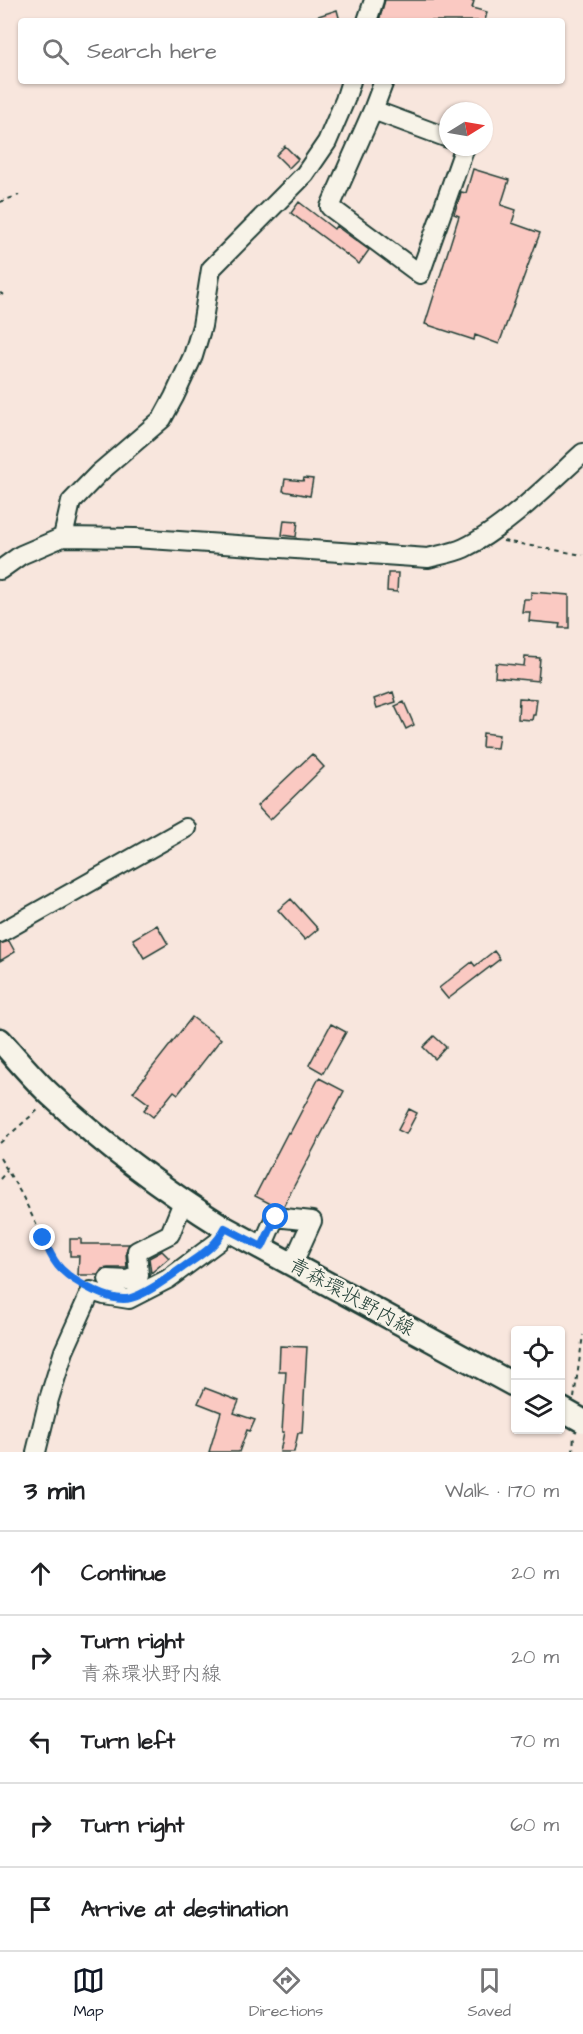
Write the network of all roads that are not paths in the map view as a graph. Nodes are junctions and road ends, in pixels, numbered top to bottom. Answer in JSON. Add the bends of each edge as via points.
{"nodes":[{"id":1,"x":374,"y":0,"type":"edge"},
{"id":2,"x":368,"y":18,"type":"edge"},
{"id":3,"x":350,"y":84,"type":"edge"},
{"id":4,"x":383,"y":84,"type":"edge"},
{"id":5,"x":373,"y":110,"type":"junction"},
{"id":6,"x":439,"y":135,"type":"edge"},
{"id":7,"x":462,"y":156,"type":"edge"},
{"id":8,"x":583,"y":453,"type":"edge"},
{"id":9,"x":63,"y":537,"type":"junction"},
{"id":10,"x":0,"y":570,"type":"edge"},
{"id":11,"x":186,"y":828,"type":"dead end"},
{"id":12,"x":0,"y":933,"type":"edge"},
{"id":13,"x":0,"y":1040,"type":"edge"},
{"id":14,"x":183,"y":1202,"type":"junction"},
{"id":15,"x":225,"y":1228,"type":"junction"},
{"id":16,"x":262,"y":1247,"type":"junction"},
{"id":17,"x":293,"y":1263,"type":"junction"},
{"id":18,"x":108,"y":1279,"type":"dead end"},
{"id":19,"x":511,"y":1383,"type":"edge"},
{"id":20,"x":568,"y":1401,"type":"edge"},
{"id":21,"x":583,"y":1420,"type":"edge"},
{"id":22,"x":36,"y":1452,"type":"edge"}],
"edges":[{"from":1,"to":2,"type":"street"},
{"from":3,"to":9,"type":"street","via":[[327,142],[305,174],[211,269],[193,356],[162,418],[71,502]]},
{"from":4,"to":5,"type":"street"},
{"from":5,"to":6,"type":"street"},
{"from":5,"to":7,"type":"street","via":[[330,207],[420,274]]},
{"from":8,"to":9,"type":"street","via":[[484,537],[462,549],[428,558],[135,538]]},
{"from":9,"to":10,"type":"street","via":[[21,555]]},
{"from":11,"to":12,"type":"street"},
{"from":13,"to":14,"type":"main road","name":"青森環状野内線","via":[[52,1097],[138,1170]]},
{"from":14,"to":15,"type":"main road","name":"青森環状野内線"},
{"from":14,"to":18,"type":"street","via":[[170,1234],[137,1251],[139,1275],[128,1280]]},
{"from":15,"to":16,"type":"main road","name":"青森環状野内線"},
{"from":15,"to":22,"type":"street","via":[[219,1241],[168,1279],[129,1299],[92,1291],[64,1351]]},
{"from":16,"to":17,"type":"main road","name":"青森環状野内線"},
{"from":16,"to":17,"type":"street","via":[[276,1217],[312,1221]]},
{"from":17,"to":19,"type":"main road","name":"青森環状野内線"},
{"from":20,"to":21,"type":"main road","bridge":true}]}
